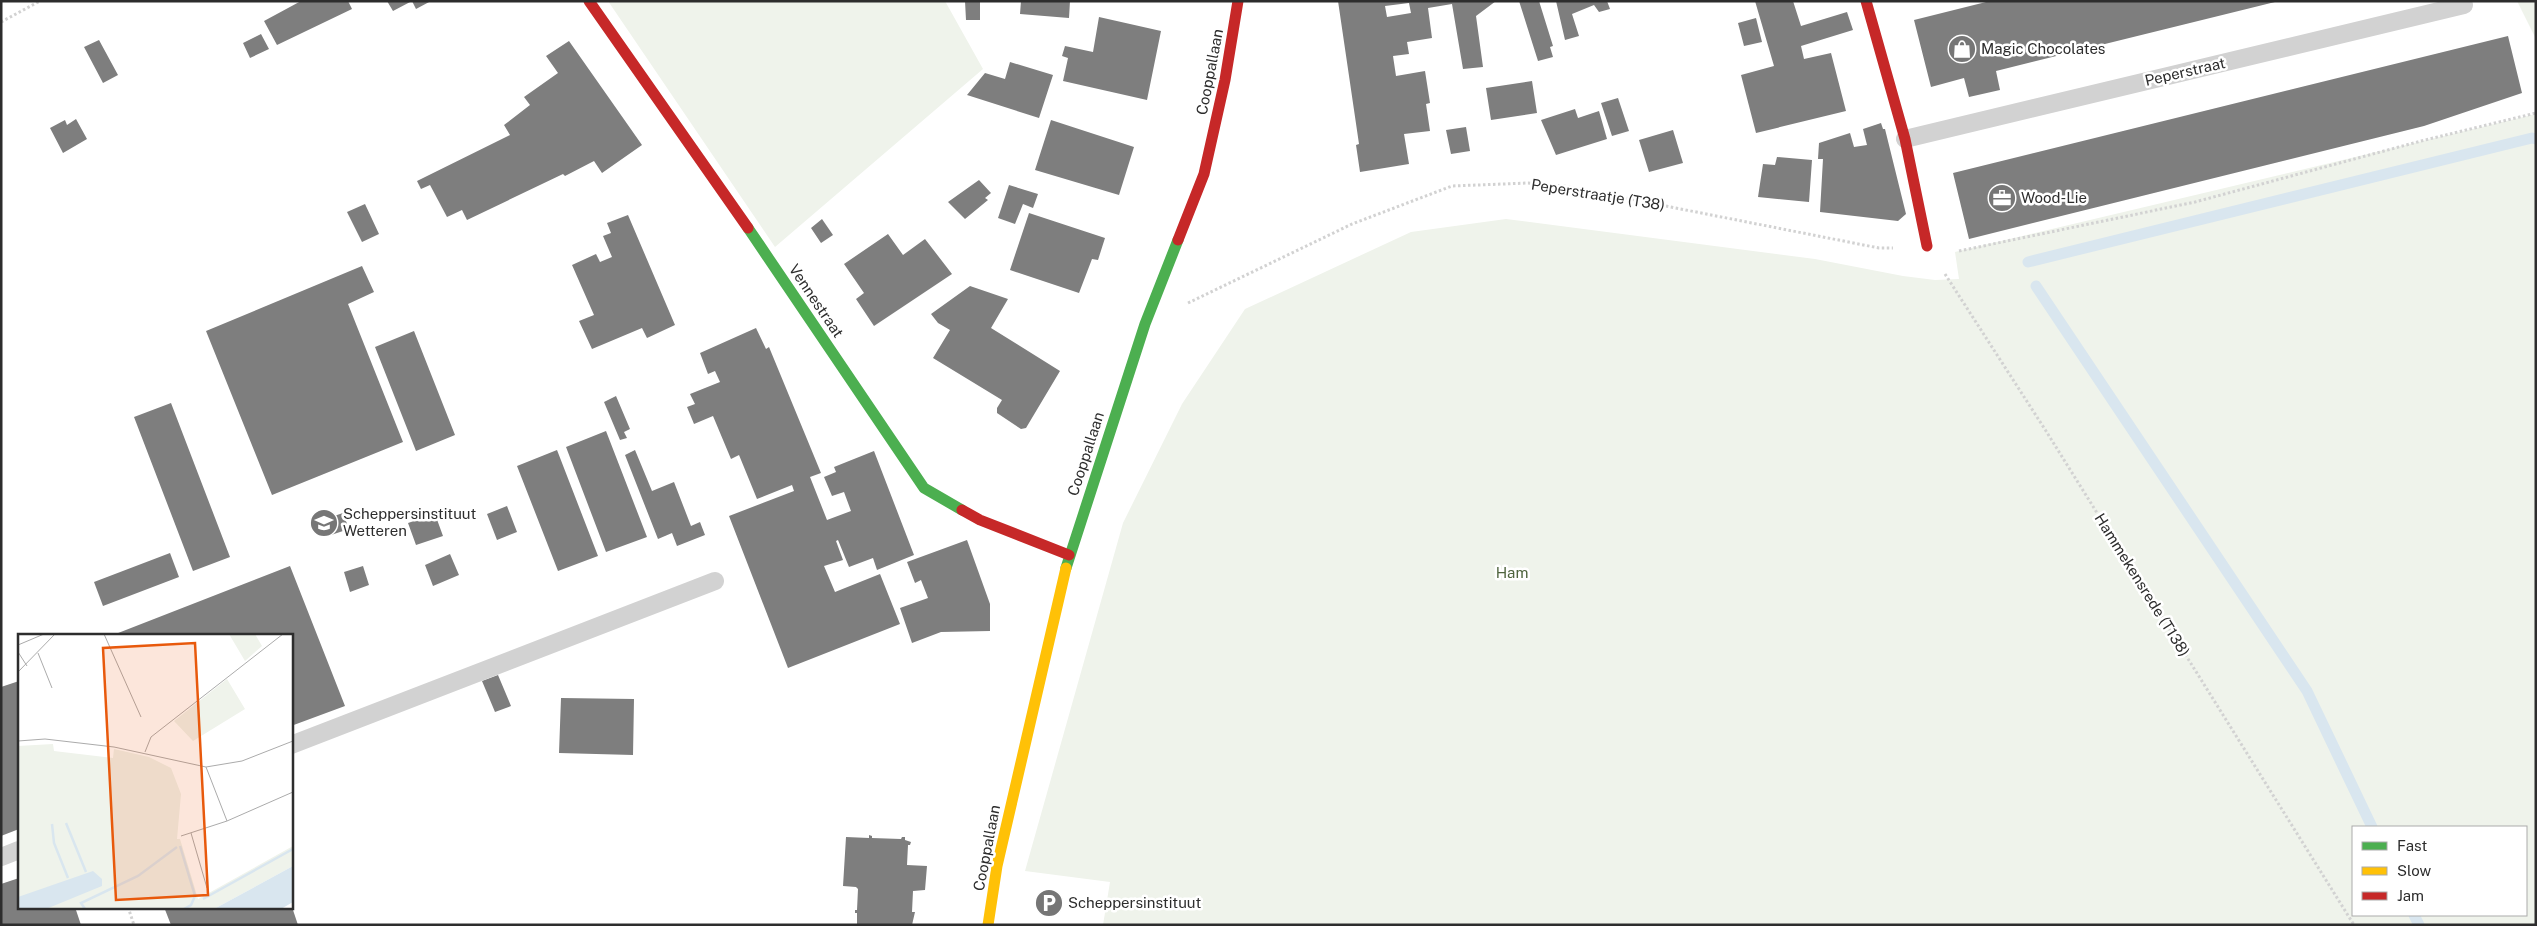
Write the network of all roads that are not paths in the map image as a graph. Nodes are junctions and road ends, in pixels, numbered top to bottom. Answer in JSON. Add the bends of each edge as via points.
{"nodes":[{"id":1,"x":589,"y":1,"type":"edge"},
{"id":2,"x":1238,"y":1,"type":"edge"},
{"id":3,"x":1866,"y":1,"type":"edge"},
{"id":4,"x":2464,"y":5,"type":"dead end"},
{"id":5,"x":1905,"y":139,"type":"junction"},
{"id":6,"x":1927,"y":246,"type":"road end"},
{"id":7,"x":1069,"y":555,"type":"junction"},
{"id":8,"x":716,"y":580,"type":"dead end"},
{"id":9,"x":292,"y":745,"type":"edge"},
{"id":10,"x":18,"y":850,"type":"edge"},
{"id":11,"x":1,"y":857,"type":"edge"},
{"id":12,"x":988,"y":925,"type":"edge"}],
"edges":[{"from":1,"to":7,"type":"street","name":"Vennestraat","via":[[705,165],[924,488],[980,520]]},
{"from":2,"to":7,"type":"street","name":"Cooppallaan","via":[[1226,80],[1204,174],[1145,324]]},
{"from":3,"to":5,"type":"street"},
{"from":4,"to":5,"type":"lane","name":"Peperstraat"},
{"from":5,"to":6,"type":"street"},
{"from":7,"to":12,"type":"street","name":"Cooppallaan","via":[[997,866]]},
{"from":8,"to":9,"type":"lane"},
{"from":10,"to":11,"type":"lane"}]}
